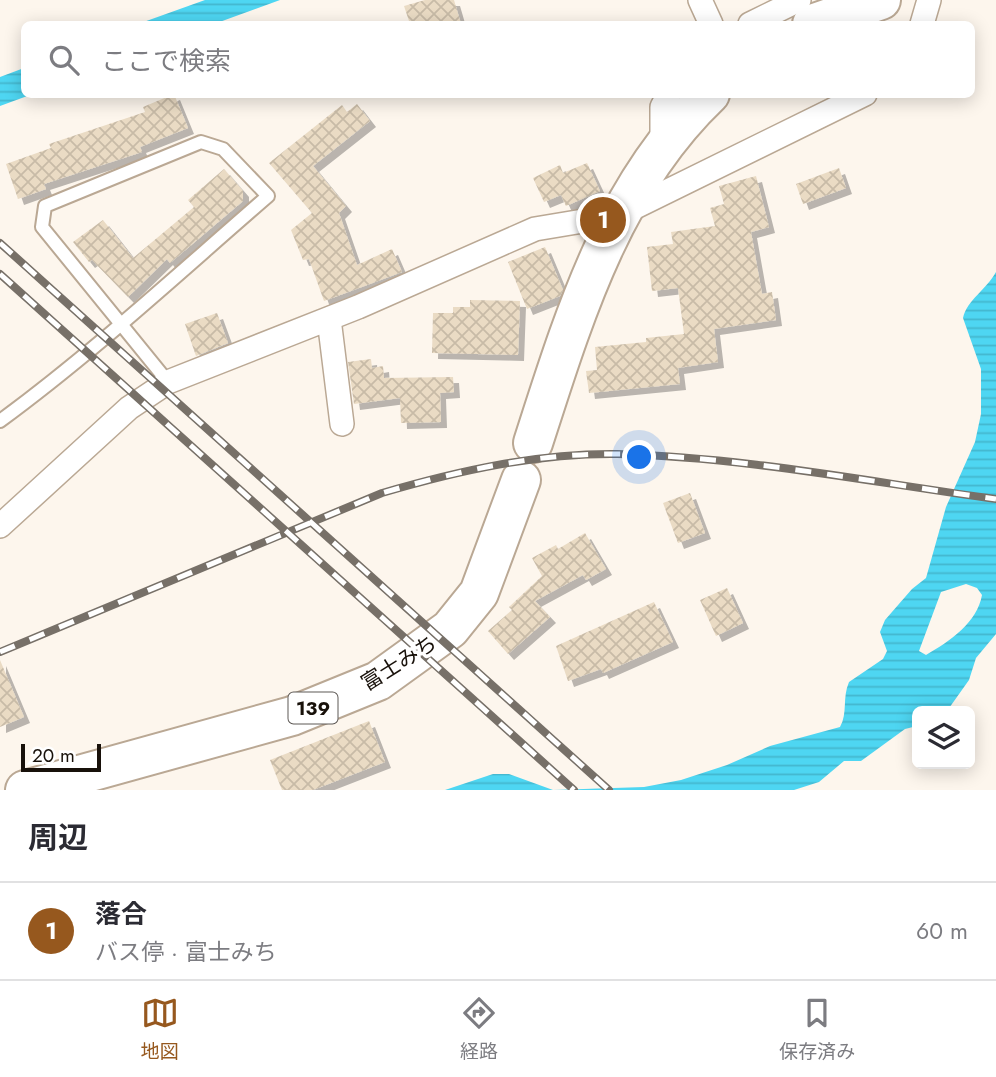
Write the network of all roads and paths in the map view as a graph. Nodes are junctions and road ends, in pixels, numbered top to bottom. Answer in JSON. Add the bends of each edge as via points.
{"nodes":[{"id":1,"x":700,"y":0,"type":"edge"},
{"id":2,"x":799,"y":0,"type":"edge"},
{"id":3,"x":881,"y":0,"type":"edge"},
{"id":4,"x":929,"y":0,"type":"edge"},
{"id":5,"x":710,"y":21,"type":"edge"},
{"id":6,"x":756,"y":21,"type":"edge"},
{"id":7,"x":822,"y":21,"type":"edge"},
{"id":8,"x":923,"y":21,"type":"edge"},
{"id":9,"x":667,"y":98,"type":"edge"},
{"id":10,"x":706,"y":98,"type":"edge"},
{"id":11,"x":857,"y":98,"type":"edge"},
{"id":12,"x":662,"y":151,"type":"junction"},
{"id":13,"x":619,"y":215,"type":"junction"},
{"id":14,"x":329,"y":318,"type":"junction"},
{"id":15,"x":121,"y":325,"type":"junction"},
{"id":16,"x":168,"y":382,"type":"junction"},
{"id":17,"x":0,"y":421,"type":"edge"},
{"id":18,"x":341,"y":424,"type":"dead end"},
{"id":19,"x":533,"y":443,"type":"dead end"},
{"id":20,"x":522,"y":480,"type":"dead end"},
{"id":21,"x":0,"y":526,"type":"edge"},
{"id":22,"x":25,"y":790,"type":"edge"}],
"edges":[{"from":1,"to":5,"type":"street"},
{"from":2,"to":6,"type":"street"},
{"from":3,"to":7,"type":"highway"},
{"from":4,"to":8,"type":"street"},
{"from":9,"to":12,"type":"street","via":[[662,107]]},
{"from":10,"to":12,"type":"highway"},
{"from":11,"to":13,"type":"street"},
{"from":12,"to":13,"type":"highway"},
{"from":13,"to":14,"type":"street","via":[[535,229]]},
{"from":13,"to":19,"type":"highway","via":[[571,325]]},
{"from":14,"to":16,"type":"street"},
{"from":14,"to":18,"type":"street"},
{"from":15,"to":15,"type":"lane","via":[[268,196],[223,149],[201,142],[46,206],[42,227]]},
{"from":15,"to":16,"type":"lane"},
{"from":15,"to":17,"type":"lane"},
{"from":16,"to":21,"type":"street","via":[[129,408]]},
{"from":20,"to":22,"type":"highway","name":"富士みち","number":"139","via":[[479,593],[450,629],[378,681],[292,716]]}]}
